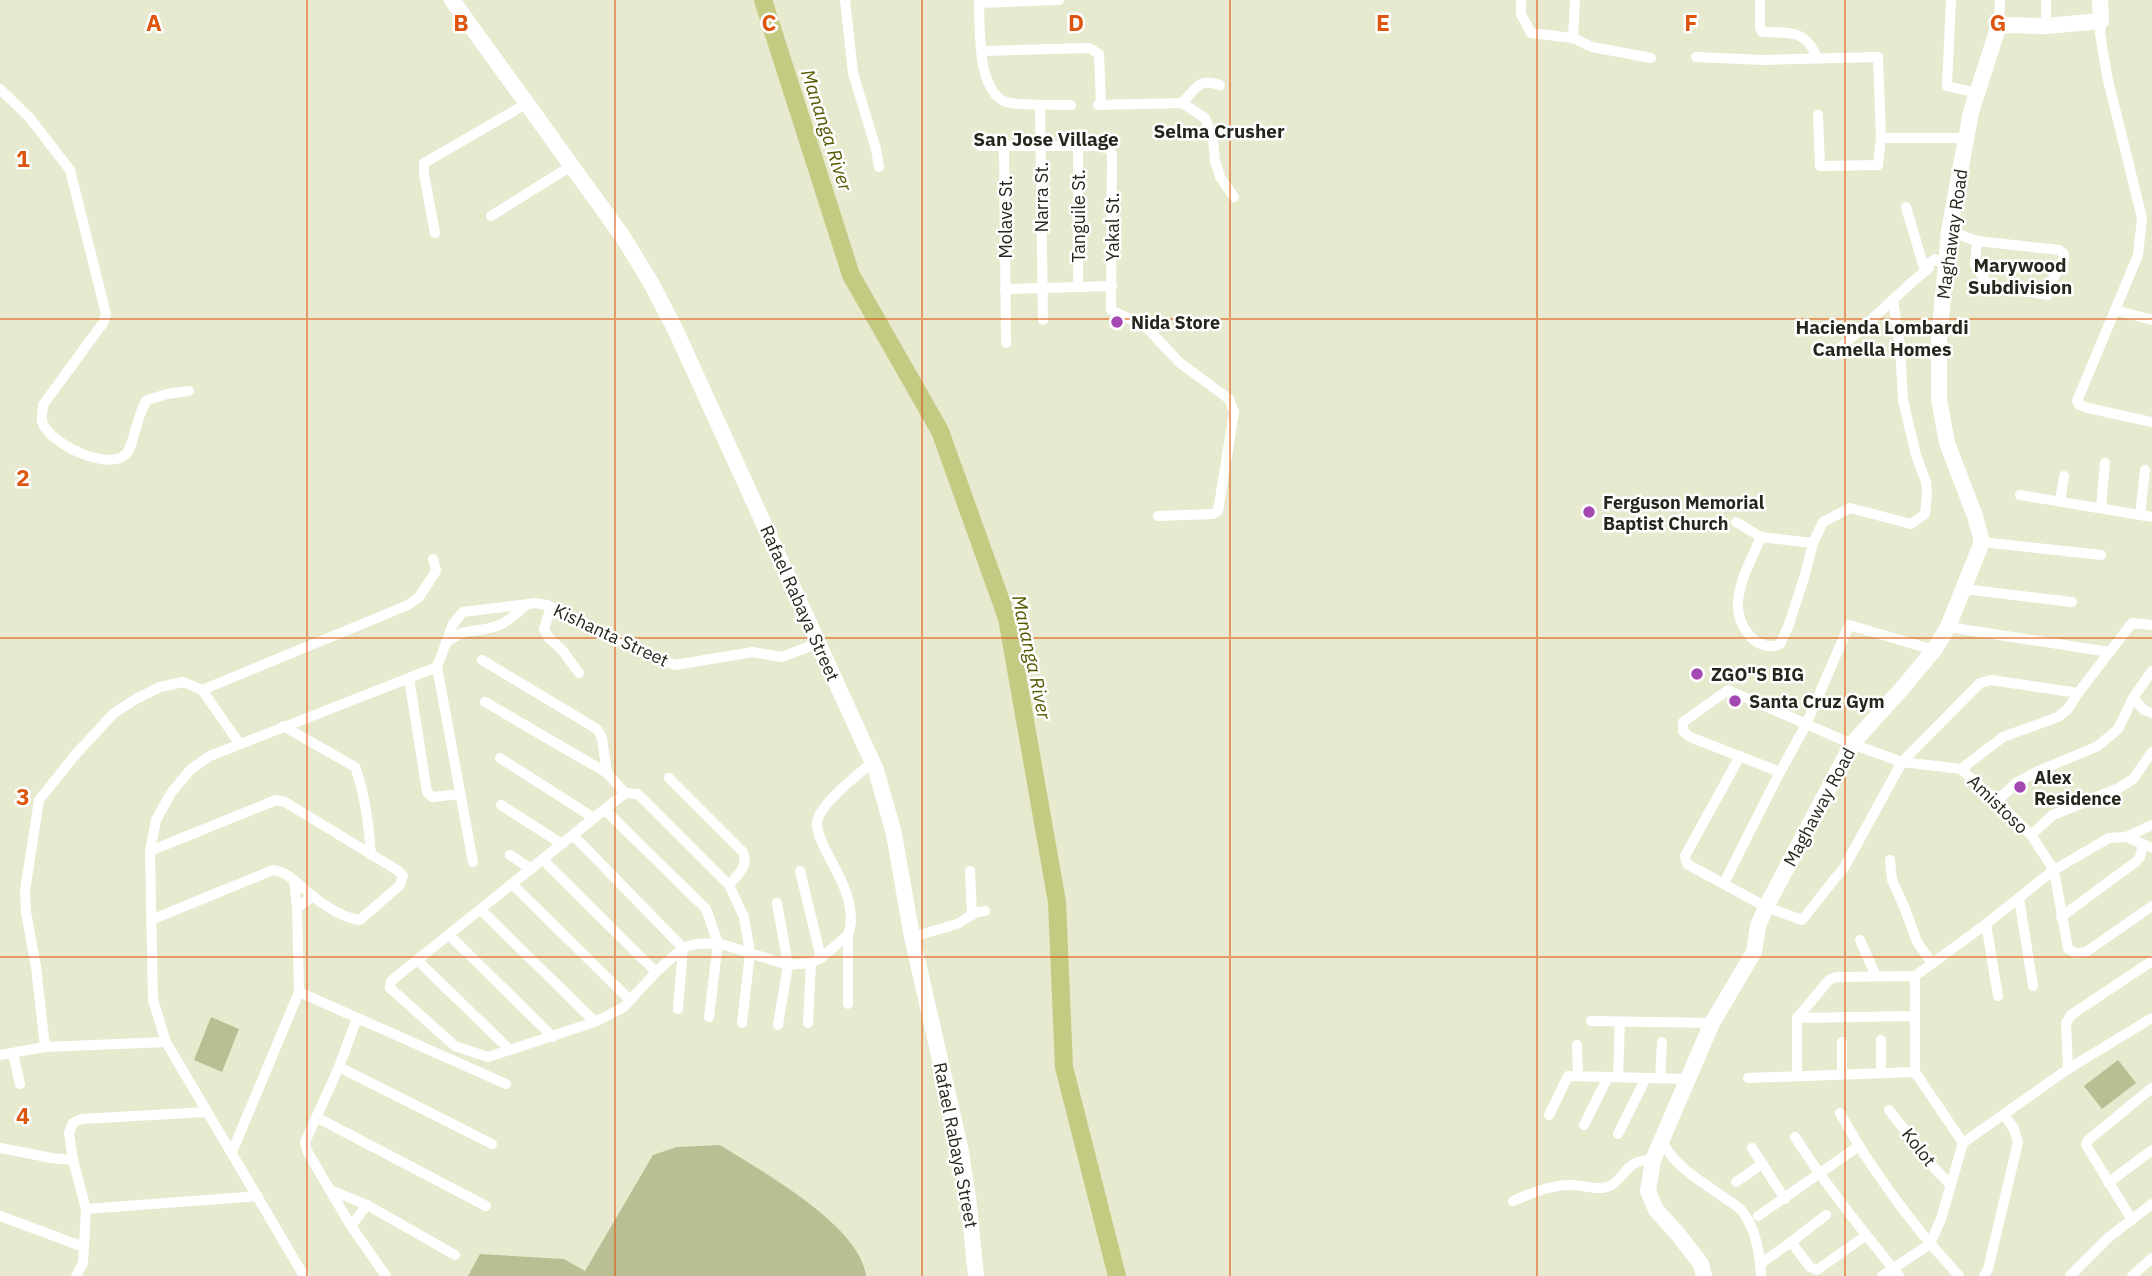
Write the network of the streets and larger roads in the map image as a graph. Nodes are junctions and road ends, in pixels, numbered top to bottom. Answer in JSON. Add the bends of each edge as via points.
{"nodes":[{"id":1,"x":452,"y":0,"type":"edge"},
{"id":2,"x":845,"y":0,"type":"edge"},
{"id":3,"x":1059,"y":0,"type":"edge"},
{"id":4,"x":1521,"y":0,"type":"edge"},
{"id":5,"x":1575,"y":0,"type":"edge"},
{"id":6,"x":1760,"y":0,"type":"edge"},
{"id":7,"x":1951,"y":0,"type":"edge"},
{"id":8,"x":2000,"y":0,"type":"edge"},
{"id":9,"x":2046,"y":0,"type":"edge"},
{"id":10,"x":2100,"y":0,"type":"edge"},
{"id":11,"x":979,"y":2,"type":"edge"},
{"id":12,"x":2101,"y":21,"type":"junction"},
{"id":13,"x":1999,"y":25,"type":"junction"},
{"id":14,"x":2046,"y":26,"type":"junction"},
{"id":15,"x":1573,"y":38,"type":"junction"},
{"id":16,"x":982,"y":51,"type":"junction"},
{"id":17,"x":1696,"y":57,"type":"dead end"},
{"id":18,"x":1651,"y":58,"type":"dead end"},
{"id":19,"x":1817,"y":58,"type":"junction"},
{"id":20,"x":1220,"y":85,"type":"dead end"},
{"id":21,"x":0,"y":89,"type":"edge"},
{"id":22,"x":1977,"y":93,"type":"junction"},
{"id":23,"x":1182,"y":103,"type":"junction"},
{"id":24,"x":526,"y":104,"type":"junction"},
{"id":25,"x":1040,"y":104,"type":"junction"},
{"id":26,"x":1071,"y":105,"type":"dead end"},
{"id":27,"x":1818,"y":115,"type":"dead end"},
{"id":28,"x":1881,"y":138,"type":"junction"},
{"id":29,"x":1966,"y":138,"type":"junction"},
{"id":30,"x":1078,"y":144,"type":"junction"},
{"id":31,"x":1041,"y":145,"type":"junction"},
{"id":32,"x":980,"y":146,"type":"dead end"},
{"id":33,"x":1004,"y":146,"type":"junction"},
{"id":34,"x":571,"y":166,"type":"junction"},
{"id":35,"x":880,"y":166,"type":"dead end"},
{"id":36,"x":1234,"y":197,"type":"dead end"},
{"id":37,"x":1906,"y":207,"type":"dead end"},
{"id":38,"x":491,"y":216,"type":"dead end"},
{"id":39,"x":1949,"y":231,"type":"junction"},
{"id":40,"x":435,"y":233,"type":"dead end"},
{"id":41,"x":1977,"y":241,"type":"junction"},
{"id":42,"x":1935,"y":264,"type":"junction"},
{"id":43,"x":1112,"y":286,"type":"junction"},
{"id":44,"x":1078,"y":287,"type":"junction"},
{"id":45,"x":1005,"y":289,"type":"junction"},
{"id":46,"x":1041,"y":289,"type":"junction"},
{"id":47,"x":1893,"y":301,"type":"junction"},
{"id":48,"x":2115,"y":310,"type":"junction"},
{"id":49,"x":1042,"y":320,"type":"dead end"},
{"id":50,"x":2152,"y":320,"type":"edge"},
{"id":51,"x":1006,"y":343,"type":"dead end"},
{"id":52,"x":1832,"y":355,"type":"dead end"},
{"id":53,"x":189,"y":391,"type":"dead end"},
{"id":54,"x":2152,"y":422,"type":"edge"},
{"id":55,"x":2105,"y":463,"type":"dead end"},
{"id":56,"x":2144,"y":470,"type":"dead end"},
{"id":57,"x":2064,"y":476,"type":"dead end"},
{"id":58,"x":2020,"y":495,"type":"dead end"},
{"id":59,"x":2060,"y":502,"type":"junction"},
{"id":60,"x":2101,"y":508,"type":"junction"},
{"id":61,"x":2140,"y":515,"type":"junction"},
{"id":62,"x":1158,"y":516,"type":"dead end"},
{"id":63,"x":2152,"y":517,"type":"edge"},
{"id":64,"x":1736,"y":522,"type":"dead end"},
{"id":65,"x":1761,"y":537,"type":"junction"},
{"id":66,"x":1982,"y":542,"type":"junction"},
{"id":67,"x":1813,"y":543,"type":"junction"},
{"id":68,"x":2101,"y":555,"type":"dead end"},
{"id":69,"x":433,"y":559,"type":"dead end"},
{"id":70,"x":1964,"y":589,"type":"junction"},
{"id":71,"x":2072,"y":602,"type":"dead end"},
{"id":72,"x":526,"y":605,"type":"junction"},
{"id":73,"x":551,"y":607,"type":"junction"},
{"id":74,"x":488,"y":609,"type":"junction"},
{"id":75,"x":2152,"y":625,"type":"edge"},
{"id":76,"x":1948,"y":627,"type":"junction"},
{"id":77,"x":490,"y":628,"type":"junction"},
{"id":78,"x":447,"y":642,"type":"junction"},
{"id":79,"x":818,"y":643,"type":"junction"},
{"id":80,"x":1934,"y":650,"type":"junction"},
{"id":81,"x":2109,"y":652,"type":"junction"},
{"id":82,"x":482,"y":660,"type":"dead end"},
{"id":83,"x":437,"y":667,"type":"junction"},
{"id":84,"x":2152,"y":671,"type":"edge"},
{"id":85,"x":579,"y":673,"type":"dead end"},
{"id":86,"x":409,"y":678,"type":"junction"},
{"id":87,"x":202,"y":690,"type":"junction"},
{"id":88,"x":2078,"y":694,"type":"junction"},
{"id":89,"x":2133,"y":698,"type":"junction"},
{"id":90,"x":485,"y":702,"type":"dead end"},
{"id":91,"x":2152,"y":713,"type":"edge"},
{"id":92,"x":1807,"y":724,"type":"junction"},
{"id":93,"x":283,"y":726,"type":"junction"},
{"id":94,"x":239,"y":744,"type":"junction"},
{"id":95,"x":1852,"y":744,"type":"junction"},
{"id":96,"x":2152,"y":752,"type":"edge"},
{"id":97,"x":1740,"y":756,"type":"junction"},
{"id":98,"x":500,"y":758,"type":"dead end"},
{"id":99,"x":873,"y":762,"type":"junction"},
{"id":100,"x":1902,"y":762,"type":"junction"},
{"id":101,"x":1961,"y":769,"type":"junction"},
{"id":102,"x":1780,"y":772,"type":"junction"},
{"id":103,"x":607,"y":773,"type":"junction"},
{"id":104,"x":669,"y":778,"type":"dead end"},
{"id":105,"x":625,"y":793,"type":"junction"},
{"id":106,"x":460,"y":794,"type":"junction"},
{"id":107,"x":1997,"y":801,"type":"junction"},
{"id":108,"x":500,"y":805,"type":"dead end"},
{"id":109,"x":605,"y":810,"type":"junction"},
{"id":110,"x":594,"y":818,"type":"junction"},
{"id":111,"x":2152,"y":825,"type":"edge"},
{"id":112,"x":573,"y":835,"type":"junction"},
{"id":113,"x":2031,"y":835,"type":"junction"},
{"id":114,"x":2126,"y":837,"type":"junction"},
{"id":115,"x":562,"y":844,"type":"junction"},
{"id":116,"x":2148,"y":847,"type":"edge"},
{"id":117,"x":150,"y":851,"type":"junction"},
{"id":118,"x":371,"y":855,"type":"junction"},
{"id":119,"x":510,"y":855,"type":"dead end"},
{"id":120,"x":542,"y":860,"type":"junction"},
{"id":121,"x":1891,"y":860,"type":"dead end"},
{"id":122,"x":473,"y":862,"type":"dead end"},
{"id":123,"x":531,"y":869,"type":"junction"},
{"id":124,"x":2054,"y":870,"type":"junction"},
{"id":125,"x":970,"y":871,"type":"dead end"},
{"id":126,"x":800,"y":872,"type":"dead end"},
{"id":127,"x":294,"y":880,"type":"junction"},
{"id":128,"x":1724,"y":883,"type":"junction"},
{"id":129,"x":512,"y":884,"type":"junction"},
{"id":130,"x":729,"y":885,"type":"junction"},
{"id":131,"x":313,"y":896,"type":"junction"},
{"id":132,"x":2020,"y":898,"type":"junction"},
{"id":133,"x":777,"y":903,"type":"dead end"},
{"id":134,"x":2152,"y":906,"type":"edge"},
{"id":135,"x":1766,"y":907,"type":"junction"},
{"id":136,"x":296,"y":908,"type":"junction"},
{"id":137,"x":480,"y":909,"type":"junction"},
{"id":138,"x":985,"y":911,"type":"dead end"},
{"id":139,"x":972,"y":915,"type":"junction"},
{"id":140,"x":2062,"y":917,"type":"junction"},
{"id":141,"x":151,"y":920,"type":"junction"},
{"id":142,"x":1986,"y":924,"type":"junction"},
{"id":143,"x":449,"y":935,"type":"junction"},
{"id":144,"x":848,"y":935,"type":"junction"},
{"id":145,"x":912,"y":937,"type":"junction"},
{"id":146,"x":1860,"y":940,"type":"dead end"},
{"id":147,"x":718,"y":943,"type":"junction"},
{"id":148,"x":683,"y":948,"type":"junction"},
{"id":149,"x":750,"y":953,"type":"junction"},
{"id":150,"x":418,"y":960,"type":"junction"},
{"id":151,"x":816,"y":960,"type":"junction"},
{"id":152,"x":2152,"y":961,"type":"edge"},
{"id":153,"x":1932,"y":963,"type":"junction"},
{"id":154,"x":788,"y":965,"type":"junction"},
{"id":155,"x":656,"y":972,"type":"junction"},
{"id":156,"x":1876,"y":976,"type":"junction"},
{"id":157,"x":1915,"y":976,"type":"junction"},
{"id":158,"x":2032,"y":986,"type":"dead end"},
{"id":159,"x":299,"y":992,"type":"junction"},
{"id":160,"x":1998,"y":996,"type":"dead end"},
{"id":161,"x":630,"y":1000,"type":"junction"},
{"id":162,"x":848,"y":1003,"type":"dead end"},
{"id":163,"x":678,"y":1009,"type":"dead end"},
{"id":164,"x":1915,"y":1016,"type":"junction"},
{"id":165,"x":709,"y":1017,"type":"dead end"},
{"id":166,"x":357,"y":1018,"type":"junction"},
{"id":167,"x":1797,"y":1018,"type":"junction"},
{"id":168,"x":2152,"y":1018,"type":"edge"},
{"id":169,"x":1591,"y":1021,"type":"dead end"},
{"id":170,"x":1620,"y":1021,"type":"junction"},
{"id":171,"x":595,"y":1022,"type":"junction"},
{"id":172,"x":742,"y":1023,"type":"dead end"},
{"id":173,"x":808,"y":1023,"type":"dead end"},
{"id":174,"x":1712,"y":1023,"type":"junction"},
{"id":175,"x":778,"y":1026,"type":"dead end"},
{"id":176,"x":553,"y":1037,"type":"junction"},
{"id":177,"x":1881,"y":1040,"type":"dead end"},
{"id":178,"x":166,"y":1042,"type":"junction"},
{"id":179,"x":1662,"y":1042,"type":"dead end"},
{"id":180,"x":1842,"y":1042,"type":"dead end"},
{"id":181,"x":1577,"y":1045,"type":"dead end"},
{"id":182,"x":45,"y":1047,"type":"junction"},
{"id":183,"x":509,"y":1049,"type":"junction"},
{"id":184,"x":13,"y":1054,"type":"junction"},
{"id":185,"x":0,"y":1055,"type":"edge"},
{"id":186,"x":339,"y":1067,"type":"junction"},
{"id":187,"x":2067,"y":1069,"type":"junction"},
{"id":188,"x":1881,"y":1073,"type":"junction"},
{"id":189,"x":1915,"y":1073,"type":"junction"},
{"id":190,"x":1842,"y":1074,"type":"junction"},
{"id":191,"x":1797,"y":1075,"type":"junction"},
{"id":192,"x":1578,"y":1076,"type":"junction"},
{"id":193,"x":1613,"y":1077,"type":"junction"},
{"id":194,"x":1646,"y":1078,"type":"junction"},
{"id":195,"x":1660,"y":1078,"type":"junction"},
{"id":196,"x":1748,"y":1078,"type":"dead end"},
{"id":197,"x":1689,"y":1079,"type":"junction"},
{"id":198,"x":20,"y":1084,"type":"dead end"},
{"id":199,"x":506,"y":1084,"type":"dead end"},
{"id":200,"x":2152,"y":1088,"type":"edge"},
{"id":201,"x":1889,"y":1110,"type":"dead end"},
{"id":202,"x":206,"y":1112,"type":"junction"},
{"id":203,"x":1840,"y":1112,"type":"dead end"},
{"id":204,"x":1549,"y":1115,"type":"dead end"},
{"id":205,"x":2004,"y":1115,"type":"junction"},
{"id":206,"x":316,"y":1117,"type":"junction"},
{"id":207,"x":1584,"y":1125,"type":"dead end"},
{"id":208,"x":1618,"y":1134,"type":"dead end"},
{"id":209,"x":1795,"y":1137,"type":"dead end"},
{"id":210,"x":1662,"y":1141,"type":"junction"},
{"id":211,"x":1963,"y":1143,"type":"junction"},
{"id":212,"x":492,"y":1144,"type":"dead end"},
{"id":213,"x":1858,"y":1146,"type":"junction"},
{"id":214,"x":0,"y":1148,"type":"edge"},
{"id":215,"x":1752,"y":1148,"type":"dead end"},
{"id":216,"x":2152,"y":1150,"type":"edge"},
{"id":217,"x":232,"y":1152,"type":"junction"},
{"id":218,"x":73,"y":1160,"type":"junction"},
{"id":219,"x":1653,"y":1160,"type":"junction"},
{"id":220,"x":1762,"y":1164,"type":"junction"},
{"id":221,"x":1818,"y":1173,"type":"junction"},
{"id":222,"x":1736,"y":1182,"type":"dead end"},
{"id":223,"x":2108,"y":1183,"type":"junction"},
{"id":224,"x":1950,"y":1184,"type":"junction"},
{"id":225,"x":331,"y":1190,"type":"junction"},
{"id":226,"x":258,"y":1196,"type":"junction"},
{"id":227,"x":1785,"y":1199,"type":"junction"},
{"id":228,"x":1513,"y":1201,"type":"dead end"},
{"id":229,"x":2152,"y":1204,"type":"edge"},
{"id":230,"x":367,"y":1205,"type":"junction"},
{"id":231,"x":486,"y":1206,"type":"dead end"},
{"id":232,"x":86,"y":1209,"type":"junction"},
{"id":233,"x":1826,"y":1215,"type":"dead end"},
{"id":234,"x":0,"y":1216,"type":"edge"},
{"id":235,"x":1758,"y":1216,"type":"dead end"},
{"id":236,"x":2132,"y":1220,"type":"junction"},
{"id":237,"x":351,"y":1226,"type":"junction"},
{"id":238,"x":1865,"y":1236,"type":"junction"},
{"id":239,"x":1791,"y":1242,"type":"junction"},
{"id":240,"x":1930,"y":1244,"type":"junction"},
{"id":241,"x":84,"y":1247,"type":"junction"},
{"id":242,"x":455,"y":1255,"type":"dead end"},
{"id":243,"x":2152,"y":1258,"type":"edge"},
{"id":244,"x":1761,"y":1270,"type":"edge"},
{"id":245,"x":1896,"y":1272,"type":"edge"},
{"id":246,"x":76,"y":1276,"type":"edge"},
{"id":247,"x":304,"y":1276,"type":"edge"},
{"id":248,"x":386,"y":1276,"type":"edge"},
{"id":249,"x":976,"y":1276,"type":"edge"},
{"id":250,"x":1704,"y":1276,"type":"edge"},
{"id":251,"x":1882,"y":1276,"type":"edge"},
{"id":252,"x":1959,"y":1276,"type":"edge"},
{"id":253,"x":1984,"y":1276,"type":"edge"},
{"id":254,"x":2070,"y":1276,"type":"edge"},
{"id":255,"x":2132,"y":1276,"type":"edge"}],
"edges":[{"from":1,"to":24,"type":"street","name":"Rafael Rabaya Street"},
{"from":2,"to":35,"type":"street","via":[[853,74]]},
{"from":3,"to":11,"type":"street"},
{"from":4,"to":15,"type":"street","via":[[1521,14],[1531,33]]},
{"from":5,"to":15,"type":"street"},
{"from":6,"to":19,"type":"street","via":[[1762,32],[1804,38]]},
{"from":7,"to":22,"type":"street","via":[[1947,86]]},
{"from":8,"to":13,"type":"street"},
{"from":9,"to":14,"type":"street"},
{"from":10,"to":12,"type":"street"},
{"from":11,"to":16,"type":"street"},
{"from":12,"to":14,"type":"street"},
{"from":12,"to":48,"type":"street","via":[[2107,76],[2142,218],[2138,255]]},
{"from":13,"to":14,"type":"street"},
{"from":13,"to":22,"type":"street","name":"Maghaway Road"},
{"from":15,"to":18,"type":"street","via":[[1592,47]]},
{"from":16,"to":23,"type":"street","via":[[1089,48],[1099,54],[1100,105]]},
{"from":16,"to":25,"type":"street","via":[[986,80],[995,95],[1007,103]]},
{"from":17,"to":19,"type":"street"},
{"from":19,"to":28,"type":"street","via":[[1878,57]]},
{"from":20,"to":23,"type":"street","via":[[1199,84]]},
{"from":21,"to":53,"type":"street","via":[[29,117],[70,170],[106,314],[43,405],[41,421],[51,436],[88,457],[103,461],[122,458],[129,451],[146,400]]},
{"from":22,"to":29,"type":"street","name":"Maghaway Road"},
{"from":23,"to":36,"type":"street","via":[[1205,118],[1220,177]]},
{"from":24,"to":34,"type":"street","name":"Rafael Rabaya Street"},
{"from":24,"to":40,"type":"street","via":[[424,163]]},
{"from":25,"to":26,"type":"street"},
{"from":25,"to":31,"type":"street","name":"Narra St."},
{"from":27,"to":28,"type":"street","via":[[1820,166],[1878,165]]},
{"from":28,"to":29,"type":"street"},
{"from":29,"to":39,"type":"street","name":"Maghaway Road"},
{"from":30,"to":31,"type":"street"},
{"from":30,"to":43,"type":"street","name":"Yakal St.","via":[[1105,146],[1112,155]]},
{"from":30,"to":44,"type":"street","name":"Tanguile St."},
{"from":31,"to":33,"type":"street"},
{"from":31,"to":46,"type":"street","name":"Narra St."},
{"from":32,"to":33,"type":"street"},
{"from":33,"to":45,"type":"street","name":"Molave St."},
{"from":34,"to":38,"type":"street"},
{"from":34,"to":79,"type":"street","name":"Rafael Rabaya Street","via":[[623,237],[675,329]]},
{"from":37,"to":42,"type":"street"},
{"from":39,"to":41,"type":"street"},
{"from":39,"to":42,"type":"street","name":"Maghaway Road"},
{"from":41,"to":41,"type":"street","via":[[2059,250],[2064,259],[2047,295],[1988,285],[1975,264]]},
{"from":42,"to":47,"type":"street"},
{"from":42,"to":66,"type":"street","name":"Maghaway Road","via":[[1939,399],[1947,443]]},
{"from":43,"to":44,"type":"street"},
{"from":43,"to":62,"type":"street","name":"Yakal St.","via":[[1111,310],[1145,326],[1181,363],[1229,399],[1234,412],[1218,511]]},
{"from":44,"to":46,"type":"street"},
{"from":45,"to":46,"type":"street"},
{"from":45,"to":51,"type":"street","name":"Molave St."},
{"from":46,"to":49,"type":"street","name":"Narra St."},
{"from":47,"to":52,"type":"street"},
{"from":47,"to":67,"type":"street","via":[[1903,400],[1926,482],[1925,514],[1911,524],[1850,508],[1822,522]]},
{"from":48,"to":50,"type":"street"},
{"from":48,"to":54,"type":"street","via":[[2078,404]]},
{"from":55,"to":60,"type":"street"},
{"from":56,"to":61,"type":"street"},
{"from":57,"to":59,"type":"street"},
{"from":58,"to":59,"type":"street"},
{"from":59,"to":60,"type":"street"},
{"from":60,"to":61,"type":"street"},
{"from":61,"to":63,"type":"street"},
{"from":64,"to":65,"type":"street"},
{"from":65,"to":67,"type":"street"},
{"from":65,"to":67,"type":"street","via":[[1737,597],[1746,632],[1771,647],[1780,644],[1788,627]]},
{"from":66,"to":68,"type":"street"},
{"from":66,"to":70,"type":"street","name":"Maghaway Road"},
{"from":69,"to":87,"type":"street","via":[[436,570],[408,606]]},
{"from":70,"to":71,"type":"street"},
{"from":70,"to":76,"type":"street","name":"Maghaway Road"},
{"from":72,"to":73,"type":"street","name":"Kishanta Street"},
{"from":72,"to":74,"type":"street","name":"Kishanta Street"},
{"from":72,"to":77,"type":"street"},
{"from":73,"to":79,"type":"street","name":"Kishanta Street","via":[[675,665],[753,652],[782,656]]},
{"from":73,"to":85,"type":"street","via":[[544,629]]},
{"from":74,"to":77,"type":"street"},
{"from":74,"to":78,"type":"street","via":[[463,612]]},
{"from":75,"to":81,"type":"street","via":[[2132,623]]},
{"from":76,"to":80,"type":"street","name":"Maghaway Road"},
{"from":76,"to":81,"type":"street"},
{"from":77,"to":78,"type":"street","via":[[466,630]]},
{"from":78,"to":83,"type":"street"},
{"from":79,"to":99,"type":"street","name":"Rafael Rabaya Street"},
{"from":80,"to":92,"type":"street","via":[[1849,625]]},
{"from":80,"to":95,"type":"street","name":"Maghaway Road"},
{"from":81,"to":88,"type":"street"},
{"from":82,"to":103,"type":"street","via":[[597,729]]},
{"from":83,"to":86,"type":"street"},
{"from":83,"to":106,"type":"street"},
{"from":84,"to":89,"type":"street"},
{"from":86,"to":93,"type":"street"},
{"from":86,"to":106,"type":"street","via":[[426,792],[432,797]]},
{"from":87,"to":94,"type":"street"},
{"from":87,"to":182,"type":"street","via":[[183,682],[160,687],[114,713],[39,800],[25,891]]},
{"from":88,"to":100,"type":"street","via":[[1991,680],[1980,683]]},
{"from":88,"to":101,"type":"street","via":[[2058,717],[2010,732]]},
{"from":89,"to":91,"type":"street"},
{"from":89,"to":107,"type":"street","via":[[2118,729],[2098,746],[2038,771]]},
{"from":90,"to":103,"type":"street"},
{"from":92,"to":95,"type":"street","name":"Amistoso"},
{"from":92,"to":97,"type":"street","name":"Amistoso","via":[[1728,690],[1684,722],[1683,731],[1690,737]]},
{"from":92,"to":102,"type":"street"},
{"from":93,"to":94,"type":"street"},
{"from":93,"to":118,"type":"street","via":[[356,762]]},
{"from":94,"to":117,"type":"street","via":[[191,769],[171,793],[156,820]]},
{"from":95,"to":100,"type":"street","name":"Amistoso"},
{"from":95,"to":135,"type":"street","name":"Maghaway Road"},
{"from":96,"to":113,"type":"street","via":[[2133,779],[2053,815]]},
{"from":97,"to":102,"type":"street"},
{"from":97,"to":128,"type":"street","via":[[1685,856],[1688,864]]},
{"from":98,"to":110,"type":"street"},
{"from":99,"to":144,"type":"street","via":[[817,819],[852,913]]},
{"from":99,"to":145,"type":"street","name":"Rafael Rabaya Street","via":[[894,834]]},
{"from":100,"to":101,"type":"street","name":"Amistoso"},
{"from":100,"to":135,"type":"street","via":[[1845,866],[1805,918],[1798,920]]},
{"from":101,"to":107,"type":"street","name":"Amistoso"},
{"from":102,"to":128,"type":"street"},
{"from":103,"to":105,"type":"street"},
{"from":104,"to":130,"type":"street","via":[[743,852],[745,865]]},
{"from":105,"to":109,"type":"street"},
{"from":105,"to":130,"type":"street","via":[[638,794]]},
{"from":106,"to":122,"type":"street"},
{"from":107,"to":113,"type":"street","name":"Amistoso"},
{"from":108,"to":115,"type":"street"},
{"from":109,"to":110,"type":"street"},
{"from":109,"to":147,"type":"street","via":[[706,909]]},
{"from":110,"to":112,"type":"street"},
{"from":111,"to":114,"type":"street"},
{"from":112,"to":115,"type":"street"},
{"from":112,"to":148,"type":"street"},
{"from":113,"to":124,"type":"street","name":"Amistoso"},
{"from":114,"to":116,"type":"street"},
{"from":114,"to":124,"type":"street","via":[[2109,838]]},
{"from":115,"to":120,"type":"street"},
{"from":116,"to":140,"type":"street","via":[[2137,861]]},
{"from":117,"to":118,"type":"street","via":[[276,800]]},
{"from":117,"to":141,"type":"street"},
{"from":118,"to":131,"type":"street","via":[[403,876],[400,885],[365,917],[351,919]]},
{"from":119,"to":123,"type":"street"},
{"from":120,"to":123,"type":"street"},
{"from":120,"to":155,"type":"street"},
{"from":121,"to":153,"type":"street","via":[[1892,880],[1917,942]]},
{"from":123,"to":129,"type":"street"},
{"from":124,"to":132,"type":"street"},
{"from":124,"to":140,"type":"street"},
{"from":125,"to":139,"type":"street"},
{"from":126,"to":151,"type":"street"},
{"from":127,"to":131,"type":"street"},
{"from":127,"to":136,"type":"street"},
{"from":127,"to":141,"type":"street","via":[[273,870]]},
{"from":128,"to":135,"type":"street"},
{"from":129,"to":137,"type":"street"},
{"from":129,"to":161,"type":"street"},
{"from":130,"to":149,"type":"street","via":[[744,917]]},
{"from":131,"to":136,"type":"street"},
{"from":132,"to":142,"type":"street"},
{"from":132,"to":158,"type":"street"},
{"from":133,"to":154,"type":"street"},
{"from":134,"to":140,"type":"street","via":[[2086,952],[2068,949]]},
{"from":135,"to":174,"type":"street","name":"Maghaway Road","via":[[1754,952]]},
{"from":136,"to":159,"type":"street"},
{"from":137,"to":143,"type":"street"},
{"from":137,"to":171,"type":"street"},
{"from":138,"to":139,"type":"street"},
{"from":139,"to":145,"type":"street"},
{"from":141,"to":178,"type":"street","via":[[153,1000]]},
{"from":142,"to":153,"type":"street"},
{"from":142,"to":160,"type":"street"},
{"from":143,"to":150,"type":"street"},
{"from":143,"to":176,"type":"street"},
{"from":144,"to":151,"type":"street"},
{"from":144,"to":162,"type":"street"},
{"from":145,"to":249,"type":"street","name":"Rafael Rabaya Street","via":[[960,1147]]},
{"from":146,"to":156,"type":"street"},
{"from":147,"to":148,"type":"street"},
{"from":147,"to":149,"type":"street"},
{"from":147,"to":165,"type":"street"},
{"from":148,"to":155,"type":"street"},
{"from":148,"to":163,"type":"street"},
{"from":149,"to":154,"type":"street"},
{"from":149,"to":172,"type":"street"},
{"from":150,"to":183,"type":"street"},
{"from":150,"to":183,"type":"street","via":[[391,981],[390,988],[455,1046],[488,1057]]},
{"from":151,"to":154,"type":"street"},
{"from":151,"to":173,"type":"street"},
{"from":152,"to":187,"type":"street","via":[[2071,1016],[2066,1023]]},
{"from":153,"to":157,"type":"street"},
{"from":154,"to":175,"type":"street"},
{"from":155,"to":161,"type":"street"},
{"from":156,"to":157,"type":"street"},
{"from":156,"to":167,"type":"street","via":[[1829,980]]},
{"from":157,"to":164,"type":"street"},
{"from":159,"to":166,"type":"street"},
{"from":159,"to":217,"type":"street"},
{"from":161,"to":171,"type":"street"},
{"from":164,"to":167,"type":"street"},
{"from":164,"to":189,"type":"street"},
{"from":166,"to":186,"type":"street"},
{"from":166,"to":199,"type":"street"},
{"from":167,"to":191,"type":"street"},
{"from":168,"to":187,"type":"street"},
{"from":169,"to":170,"type":"street"},
{"from":170,"to":174,"type":"street"},
{"from":170,"to":193,"type":"street"},
{"from":171,"to":176,"type":"street"},
{"from":174,"to":197,"type":"street","name":"Maghaway Road"},
{"from":176,"to":183,"type":"street"},
{"from":177,"to":188,"type":"street"},
{"from":178,"to":182,"type":"street"},
{"from":178,"to":202,"type":"street"},
{"from":179,"to":195,"type":"street"},
{"from":180,"to":190,"type":"street"},
{"from":181,"to":192,"type":"street"},
{"from":182,"to":184,"type":"street"},
{"from":184,"to":185,"type":"street"},
{"from":184,"to":198,"type":"street"},
{"from":186,"to":206,"type":"street"},
{"from":186,"to":212,"type":"street"},
{"from":187,"to":205,"type":"street"},
{"from":188,"to":189,"type":"street"},
{"from":188,"to":190,"type":"street"},
{"from":189,"to":211,"type":"street"},
{"from":190,"to":191,"type":"street"},
{"from":191,"to":196,"type":"street"},
{"from":192,"to":193,"type":"street"},
{"from":192,"to":204,"type":"street","via":[[1568,1076]]},
{"from":193,"to":194,"type":"street"},
{"from":193,"to":207,"type":"street"},
{"from":194,"to":195,"type":"street"},
{"from":194,"to":208,"type":"street"},
{"from":195,"to":197,"type":"street"},
{"from":197,"to":210,"type":"street","name":"Maghaway Road"},
{"from":200,"to":223,"type":"street","via":[[2088,1140],[2087,1149]]},
{"from":201,"to":224,"type":"street","name":"Kolot"},
{"from":202,"to":217,"type":"street"},
{"from":202,"to":218,"type":"street","via":[[81,1119],[69,1133]]},
{"from":203,"to":213,"type":"street"},
{"from":205,"to":211,"type":"street"},
{"from":205,"to":253,"type":"street","via":[[2018,1142]]},
{"from":206,"to":225,"type":"street","via":[[305,1142]]},
{"from":206,"to":231,"type":"street"},
{"from":209,"to":221,"type":"street"},
{"from":210,"to":219,"type":"street","name":"Maghaway Road"},
{"from":210,"to":244,"type":"street","via":[[1682,1169],[1740,1209],[1752,1229]]},
{"from":211,"to":224,"type":"street"},
{"from":213,"to":221,"type":"street"},
{"from":213,"to":240,"type":"street"},
{"from":214,"to":218,"type":"street"},
{"from":215,"to":220,"type":"street"},
{"from":216,"to":223,"type":"street"},
{"from":217,"to":226,"type":"street"},
{"from":218,"to":232,"type":"street"},
{"from":219,"to":228,"type":"street","via":[[1641,1159],[1603,1188],[1568,1184]]},
{"from":219,"to":250,"type":"street","name":"Maghaway Road","via":[[1648,1191],[1656,1210],[1701,1265]]},
{"from":220,"to":222,"type":"street"},
{"from":220,"to":227,"type":"street"},
{"from":221,"to":227,"type":"street"},
{"from":221,"to":238,"type":"street"},
{"from":223,"to":236,"type":"street"},
{"from":224,"to":240,"type":"street"},
{"from":225,"to":230,"type":"street"},
{"from":225,"to":237,"type":"street"},
{"from":226,"to":232,"type":"street"},
{"from":226,"to":247,"type":"street"},
{"from":227,"to":235,"type":"street"},
{"from":229,"to":236,"type":"street"},
{"from":230,"to":237,"type":"street"},
{"from":230,"to":242,"type":"street"},
{"from":232,"to":241,"type":"street"},
{"from":233,"to":239,"type":"street"},
{"from":234,"to":241,"type":"street"},
{"from":236,"to":254,"type":"street"},
{"from":237,"to":248,"type":"street"},
{"from":238,"to":239,"type":"street","via":[[1817,1270]]},
{"from":238,"to":245,"type":"street"},
{"from":239,"to":244,"type":"street"},
{"from":240,"to":245,"type":"street"},
{"from":240,"to":252,"type":"street"},
{"from":241,"to":246,"type":"street"},
{"from":243,"to":255,"type":"street"},
{"from":245,"to":251,"type":"street"}]}
